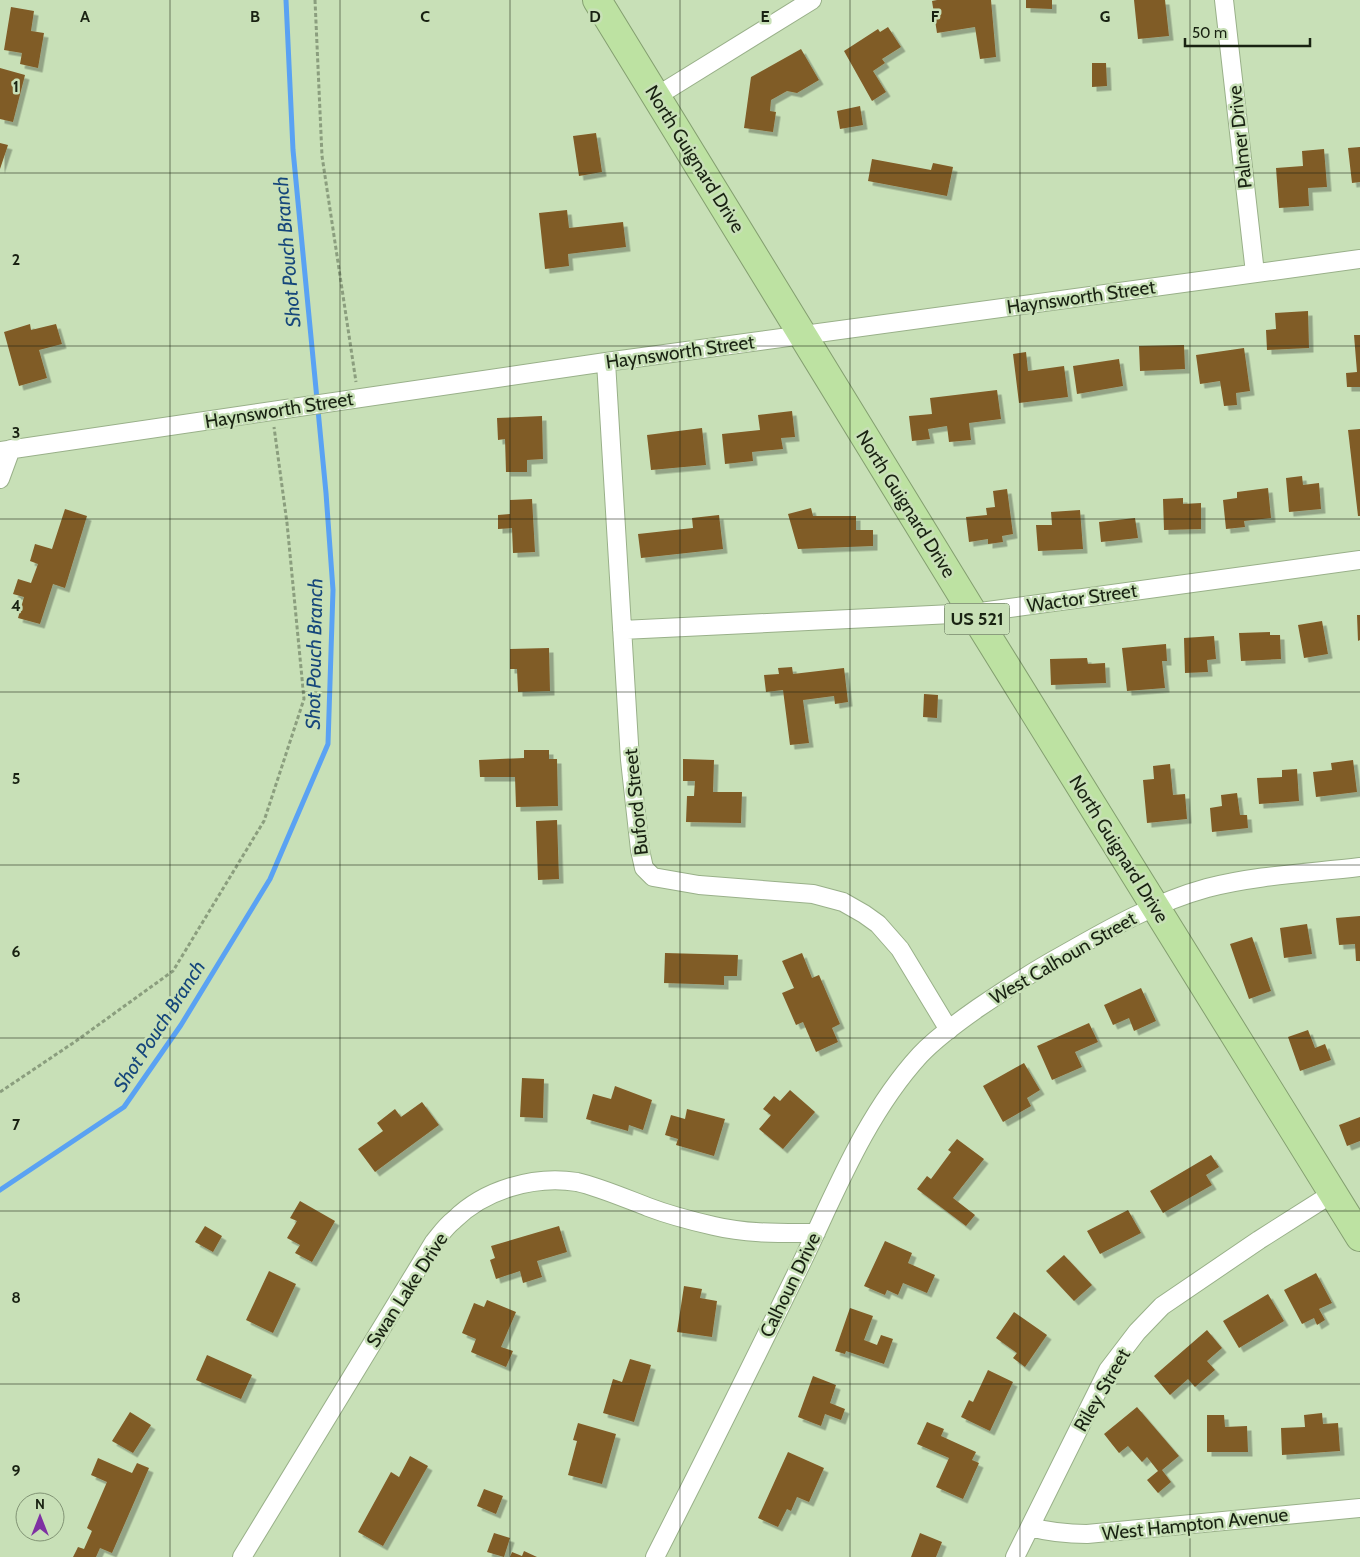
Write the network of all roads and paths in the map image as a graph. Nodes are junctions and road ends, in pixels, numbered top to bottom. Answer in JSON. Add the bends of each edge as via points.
{"nodes":[{"id":1,"x":315,"y":0,"type":"edge"},
{"id":2,"x":597,"y":0,"type":"edge"},
{"id":3,"x":812,"y":0,"type":"edge"},
{"id":4,"x":1224,"y":0,"type":"edge"},
{"id":5,"x":656,"y":96,"type":"junction"},
{"id":6,"x":1360,"y":259,"type":"edge"},
{"id":7,"x":1255,"y":273,"type":"junction"},
{"id":8,"x":802,"y":335,"type":"junction"},
{"id":9,"x":606,"y":362,"type":"junction"},
{"id":10,"x":352,"y":399,"type":"junction"},
{"id":11,"x":277,"y":411,"type":"junction"},
{"id":12,"x":5,"y":450,"type":"edge"},
{"id":13,"x":0,"y":479,"type":"edge"},
{"id":14,"x":1360,"y":560,"type":"edge"},
{"id":15,"x":973,"y":613,"type":"junction"},
{"id":16,"x":622,"y":630,"type":"junction"},
{"id":17,"x":1360,"y":867,"type":"edge"},
{"id":18,"x":1155,"y":906,"type":"junction"},
{"id":19,"x":949,"y":1030,"type":"junction"},
{"id":20,"x":0,"y":1092,"type":"edge"},
{"id":21,"x":1333,"y":1192,"type":"junction"},
{"id":22,"x":816,"y":1233,"type":"junction"},
{"id":23,"x":1360,"y":1237,"type":"edge"},
{"id":24,"x":1360,"y":1508,"type":"edge"},
{"id":25,"x":1030,"y":1527,"type":"junction"},
{"id":26,"x":242,"y":1557,"type":"edge"},
{"id":27,"x":655,"y":1557,"type":"edge"},
{"id":28,"x":1015,"y":1557,"type":"edge"}],
"edges":[{"from":1,"to":10,"type":"path","via":[[322,156]]},
{"from":2,"to":5,"type":"highway","name":"North Guignard Drive","number":"US 521"},
{"from":3,"to":5,"type":"street"},
{"from":4,"to":7,"type":"street","name":"Palmer Drive"},
{"from":5,"to":8,"type":"highway","name":"North Guignard Drive","number":"US 521"},
{"from":6,"to":7,"type":"street","name":"Haynsworth Street"},
{"from":7,"to":8,"type":"street","name":"Haynsworth Street"},
{"from":8,"to":9,"type":"street","name":"Haynsworth Street"},
{"from":8,"to":15,"type":"highway","name":"North Guignard Drive","number":"US 521"},
{"from":9,"to":10,"type":"street","name":"Haynsworth Street"},
{"from":9,"to":16,"type":"street","name":"Buford Street"},
{"from":10,"to":11,"type":"street","name":"Haynsworth Street"},
{"from":11,"to":12,"type":"street","name":"Haynsworth Street"},
{"from":11,"to":20,"type":"path","via":[[304,699],[264,821],[174,971]]},
{"from":12,"to":13,"type":"street"},
{"from":14,"to":15,"type":"street","name":"Wactor Street"},
{"from":15,"to":16,"type":"street","name":"Wactor Street"},
{"from":15,"to":18,"type":"highway","name":"North Guignard Drive","number":"US 521"},
{"from":16,"to":19,"type":"street","name":"Buford Street","via":[[630,760],[644,868],[653,877],[699,885],[813,894],[843,902],[878,924],[900,949]]},
{"from":17,"to":18,"type":"street","name":"West Calhoun Street","via":[[1235,882]]},
{"from":18,"to":19,"type":"street","name":"West Calhoun Street","via":[[1122,921],[1020,980]]},
{"from":18,"to":21,"type":"highway","name":"North Guignard Drive","number":"US 521"},
{"from":19,"to":22,"type":"street","name":"Calhoun Drive","via":[[921,1055],[888,1095],[857,1149]]},
{"from":21,"to":23,"type":"highway","name":"North Guignard Drive","number":"US 521"},
{"from":21,"to":25,"type":"street","name":"Riley Street","via":[[1162,1306],[1137,1332],[1108,1370]]},
{"from":22,"to":26,"type":"street","name":"Swan Lake Drive","via":[[748,1232],[716,1227],[577,1182],[551,1180],[493,1192],[454,1219],[434,1242]]},
{"from":22,"to":27,"type":"street","name":"Calhoun Drive"},
{"from":24,"to":25,"type":"street","name":"West Hampton Avenue","via":[[1087,1534]]},
{"from":25,"to":28,"type":"street","name":"Riley Street"}]}
